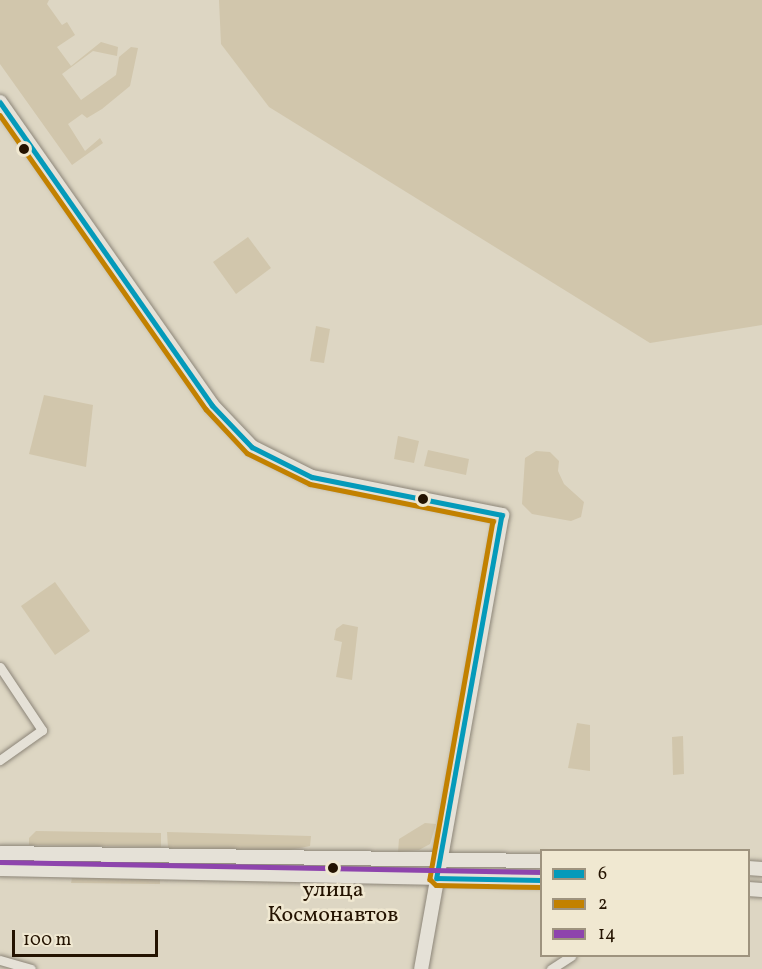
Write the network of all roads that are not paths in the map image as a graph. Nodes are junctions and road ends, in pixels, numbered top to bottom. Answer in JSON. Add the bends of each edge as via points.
{"nodes":[{"id":1,"x":0,"y":102,"type":"edge"},
{"id":2,"x":0,"y":667,"type":"edge"},
{"id":3,"x":0,"y":760,"type":"edge"},
{"id":4,"x":0,"y":853,"type":"edge"},
{"id":5,"x":441,"y":858,"type":"junction"},
{"id":6,"x":540,"y":861,"type":"edge"},
{"id":7,"x":0,"y":869,"type":"edge"},
{"id":8,"x":437,"y":878,"type":"junction"},
{"id":9,"x":540,"y":880,"type":"edge"},
{"id":10,"x":569,"y":957,"type":"edge"},
{"id":11,"x":0,"y":960,"type":"edge"},
{"id":12,"x":31,"y":969,"type":"edge"},
{"id":13,"x":421,"y":969,"type":"edge"},
{"id":14,"x":551,"y":969,"type":"edge"}],
"edges":[{"from":1,"to":5,"type":"street","via":[[212,405],[252,447],[312,477],[502,515]]},
{"from":2,"to":3,"type":"street","via":[[42,730]]},
{"from":4,"to":5,"type":"street"},
{"from":5,"to":6,"type":"street"},
{"from":5,"to":8,"type":"street"},
{"from":7,"to":8,"type":"street"},
{"from":8,"to":9,"type":"street"},
{"from":8,"to":13,"type":"street"},
{"from":10,"to":14,"type":"street"},
{"from":11,"to":12,"type":"street"}]}
